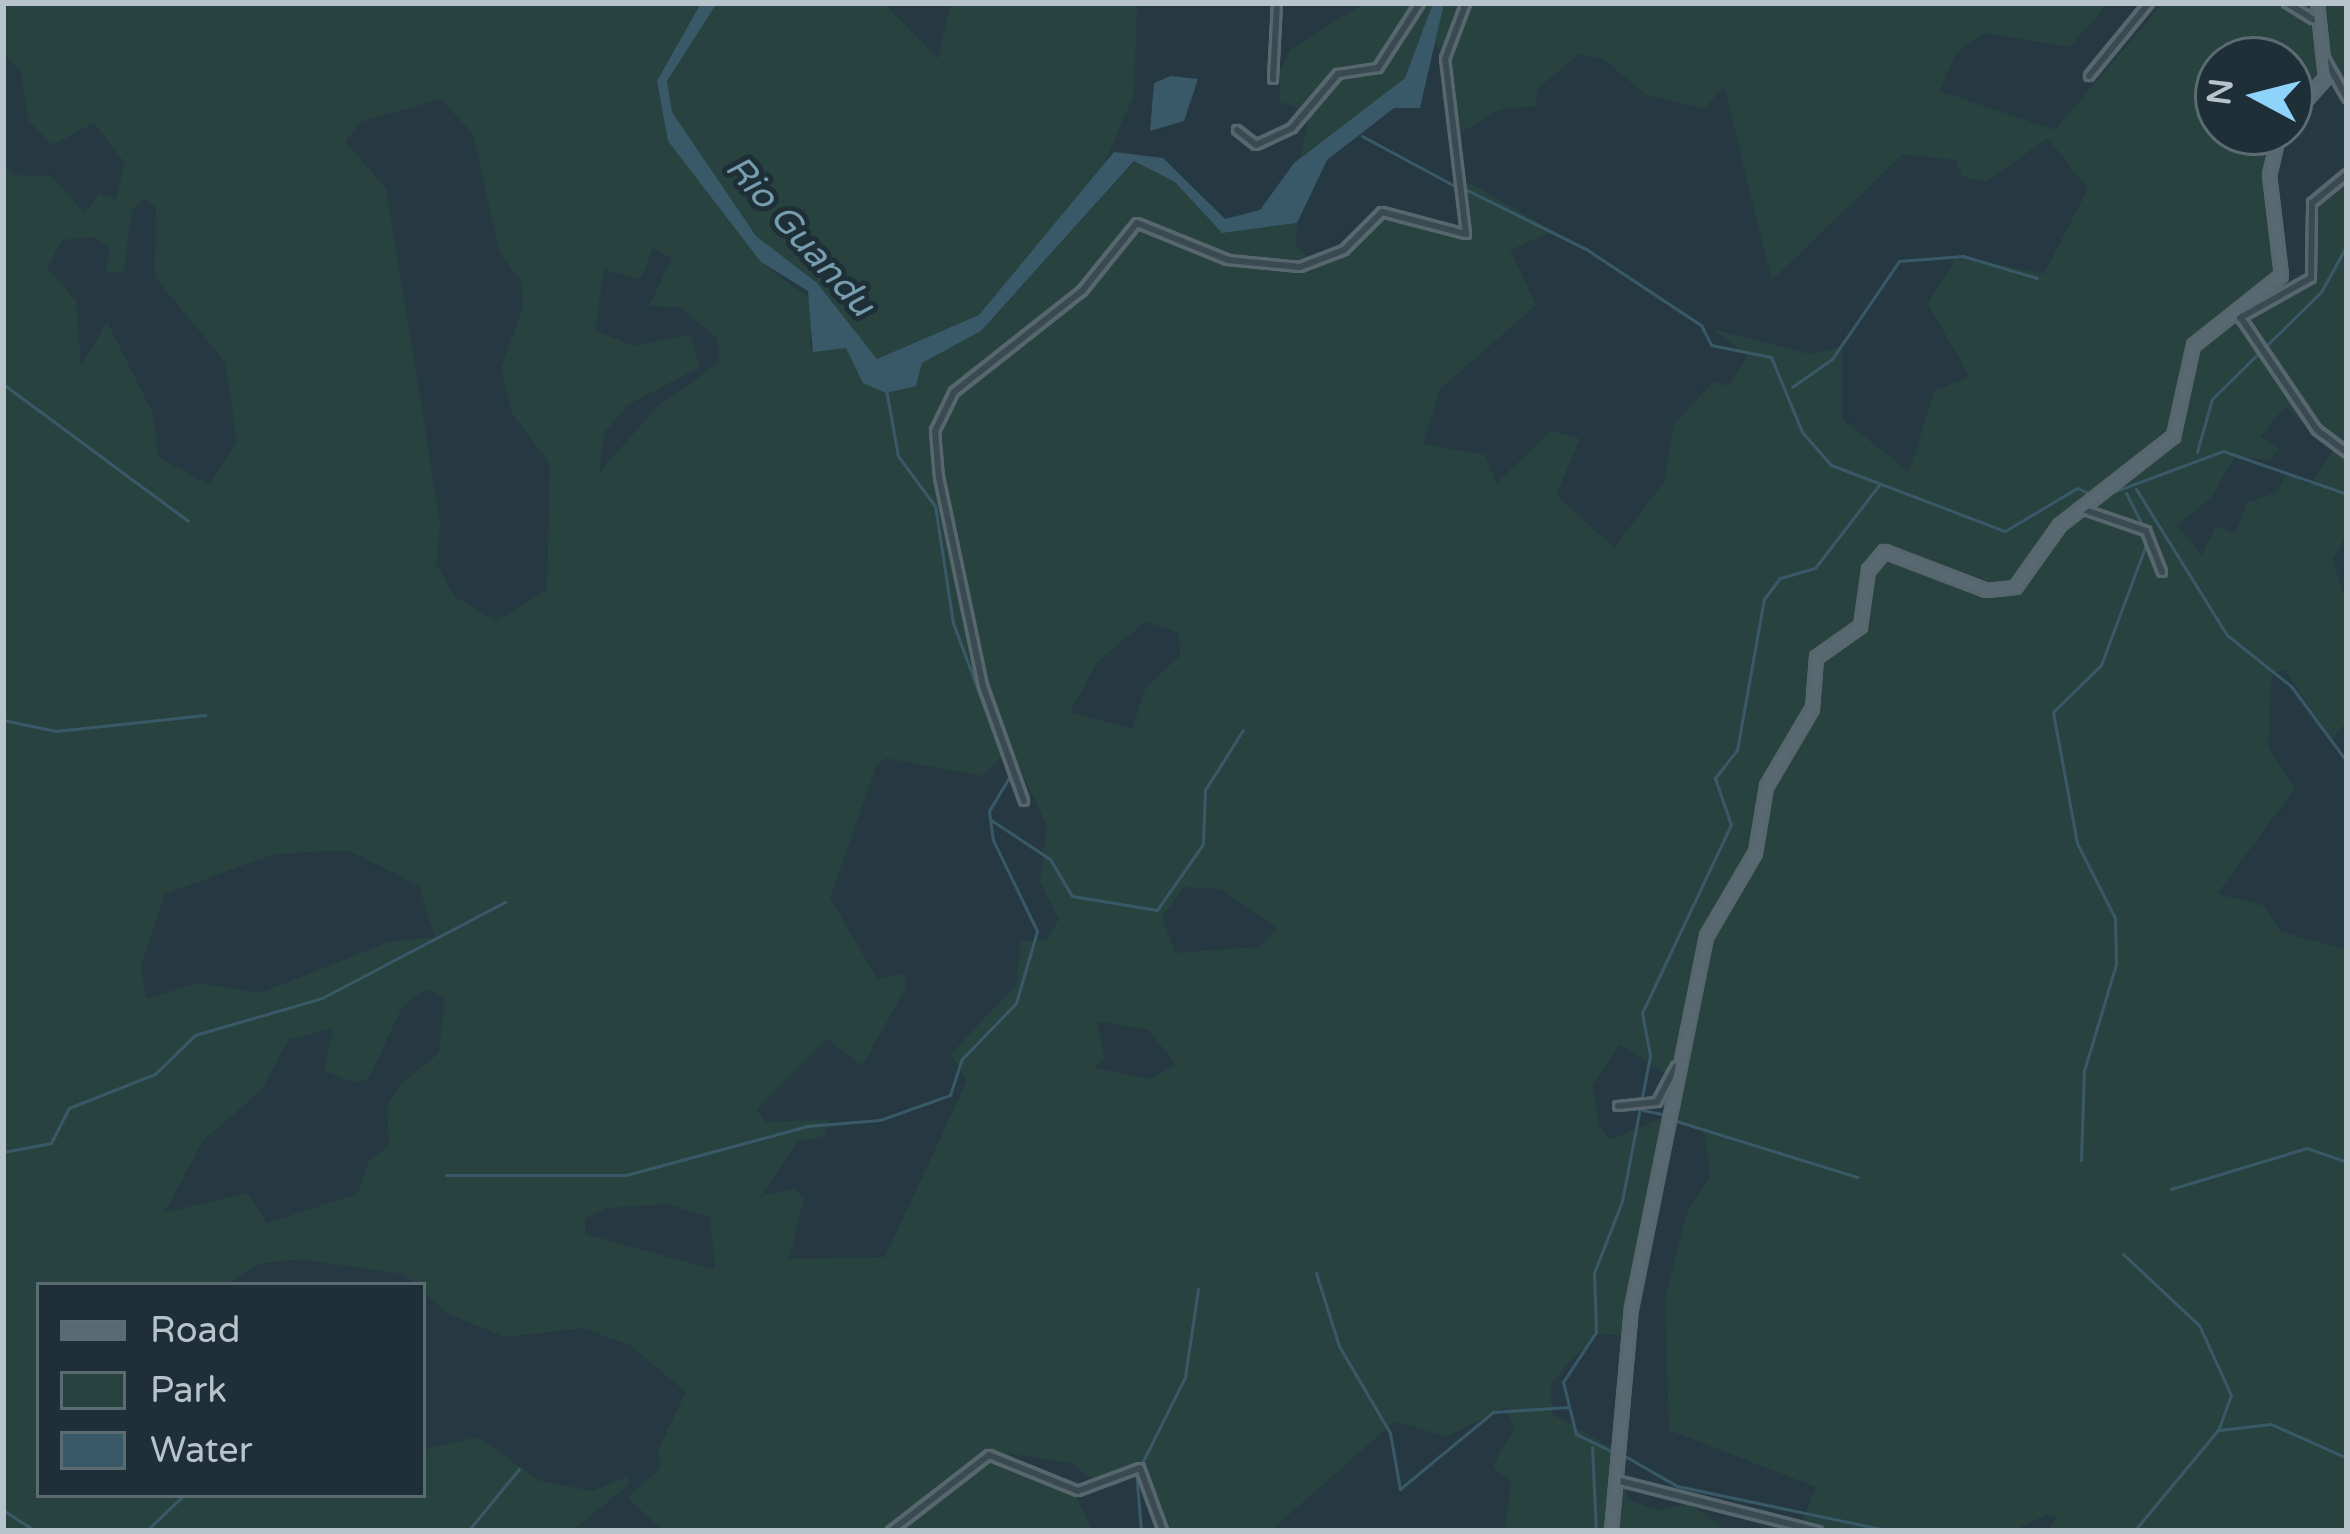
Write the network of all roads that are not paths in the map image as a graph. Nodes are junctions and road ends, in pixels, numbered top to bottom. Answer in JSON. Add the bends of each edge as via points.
{"nodes":[{"id":1,"x":1277,"y":3,"type":"edge"},
{"id":2,"x":1420,"y":3,"type":"edge"},
{"id":3,"x":1466,"y":3,"type":"edge"},
{"id":4,"x":2149,"y":3,"type":"edge"},
{"id":5,"x":2287,"y":3,"type":"edge"},
{"id":6,"x":2318,"y":3,"type":"edge"},
{"id":7,"x":2313,"y":19,"type":"junction"},
{"id":8,"x":2319,"y":50,"type":"junction"},
{"id":9,"x":2090,"y":76,"type":"dead end"},
{"id":10,"x":1273,"y":80,"type":"dead end"},
{"id":11,"x":2314,"y":94,"type":"edge"},
{"id":12,"x":2347,"y":98,"type":"edge"},
{"id":13,"x":1237,"y":130,"type":"dead end"},
{"id":14,"x":2274,"y":156,"type":"edge"},
{"id":15,"x":2347,"y":174,"type":"edge"},
{"id":16,"x":2238,"y":312,"type":"junction"},
{"id":17,"x":2347,"y":452,"type":"edge"},
{"id":18,"x":2079,"y":507,"type":"junction"},
{"id":19,"x":2162,"y":572,"type":"dead end"},
{"id":20,"x":1024,"y":801,"type":"dead end"},
{"id":21,"x":1679,"y":1062,"type":"junction"},
{"id":22,"x":1618,"y":1106,"type":"dead end"},
{"id":23,"x":1620,"y":1481,"type":"junction"},
{"id":24,"x":891,"y":1531,"type":"edge"},
{"id":25,"x":1163,"y":1531,"type":"edge"},
{"id":26,"x":1611,"y":1531,"type":"edge"},
{"id":27,"x":1818,"y":1531,"type":"edge"}],
"edges":[{"from":1,"to":10,"type":"street"},
{"from":2,"to":13,"type":"street","via":[[1378,68],[1338,74],[1300,123],[1259,145]]},
{"from":3,"to":20,"type":"street","via":[[1445,76],[1466,234],[1382,212],[1340,253],[1300,267],[1228,260],[1140,222],[1082,291],[982,360],[951,397],[935,431],[939,478],[983,686]]},
{"from":4,"to":9,"type":"street"},
{"from":5,"to":7,"type":"street"},
{"from":6,"to":7,"type":"main road"},
{"from":7,"to":8,"type":"main road"},
{"from":8,"to":11,"type":"main road","via":[[2323,85]]},
{"from":8,"to":12,"type":"street"},
{"from":14,"to":16,"type":"main road","via":[[2281,275]]},
{"from":15,"to":16,"type":"street","via":[[2312,202],[2311,278]]},
{"from":16,"to":17,"type":"street"},
{"from":16,"to":18,"type":"main road","via":[[2193,345],[2173,436]]},
{"from":18,"to":19,"type":"street","via":[[2146,531]]},
{"from":18,"to":21,"type":"main road","via":[[2045,539],[2031,576],[2006,590],[1898,549],[1873,562],[1863,620],[1816,657],[1812,708],[1766,786],[1755,852],[1714,909]]},
{"from":21,"to":22,"type":"street","via":[[1640,1106]]},
{"from":21,"to":23,"type":"main road","via":[[1621,1377]]},
{"from":23,"to":26,"type":"main road"},
{"from":23,"to":27,"type":"street"},
{"from":24,"to":25,"type":"street","via":[[989,1455],[1078,1491],[1140,1468]]}]}
